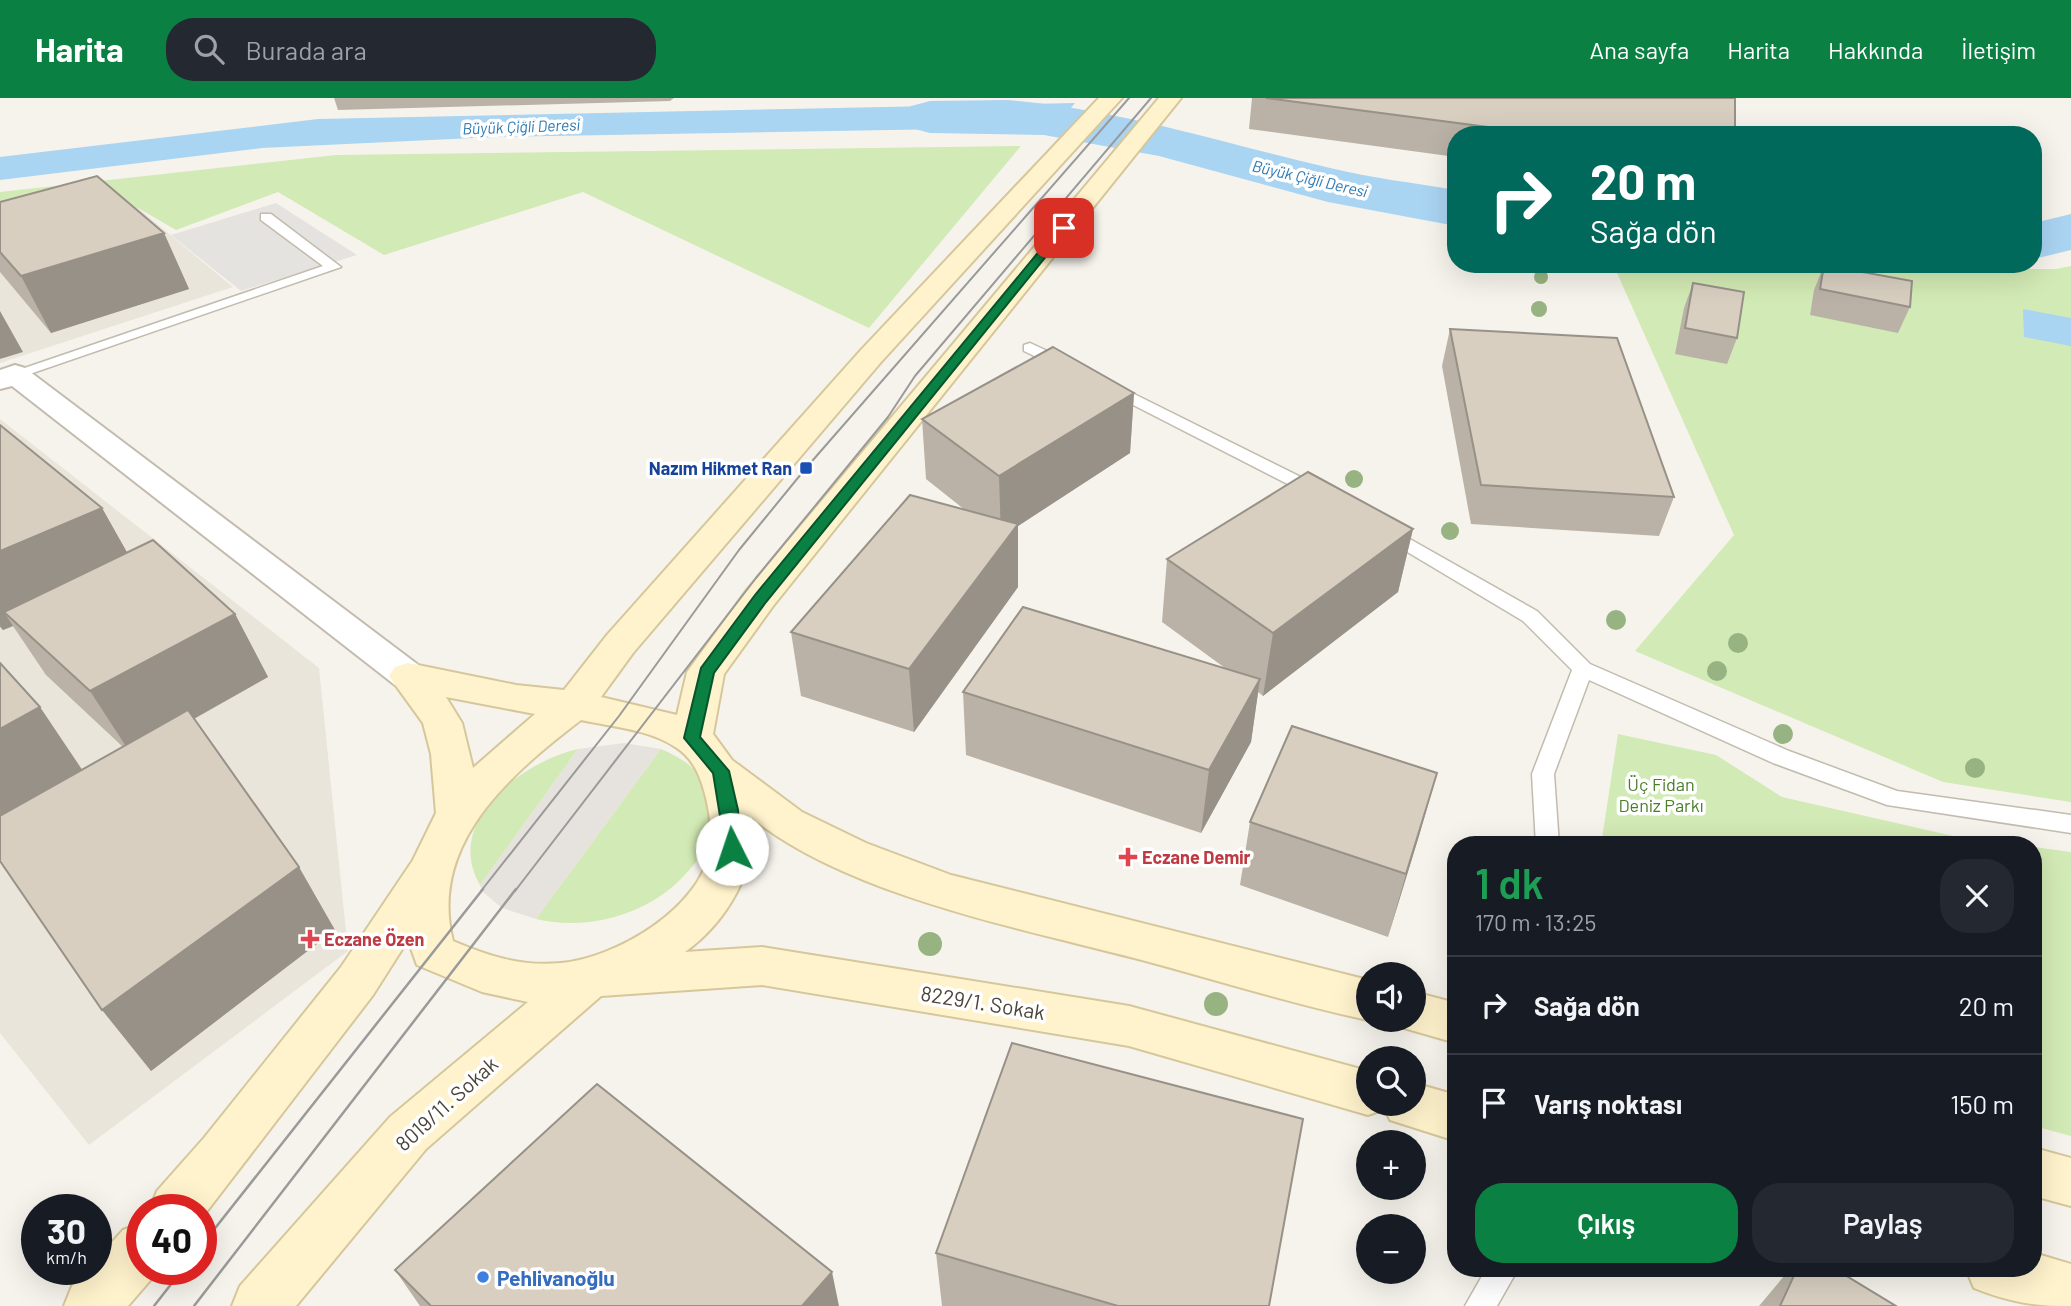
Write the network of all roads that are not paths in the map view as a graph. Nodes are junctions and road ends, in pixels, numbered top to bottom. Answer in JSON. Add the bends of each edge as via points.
{"nodes":[{"id":1,"x":1170,"y":98,"type":"edge"},
{"id":2,"x":1107,"y":102,"type":"edge"},
{"id":3,"x":266,"y":217,"type":"dead end"},
{"id":4,"x":1030,"y":348,"type":"dead end"},
{"id":5,"x":8,"y":377,"type":"edge"},
{"id":6,"x":1338,"y":503,"type":"edge"},
{"id":7,"x":1374,"y":524,"type":"edge"},
{"id":8,"x":1583,"y":669,"type":"junction"},
{"id":9,"x":408,"y":676,"type":"junction"},
{"id":10,"x":574,"y":705,"type":"junction"},
{"id":11,"x":692,"y":738,"type":"junction"},
{"id":12,"x":721,"y":771,"type":"junction"},
{"id":13,"x":457,"y":813,"type":"junction"},
{"id":14,"x":2071,"y":824,"type":"edge"},
{"id":15,"x":1546,"y":836,"type":"edge"},
{"id":16,"x":432,"y":864,"type":"junction"},
{"id":17,"x":590,"y":977,"type":"junction"},
{"id":18,"x":1356,"y":997,"type":"edge"},
{"id":19,"x":1426,"y":1015,"type":"edge"},
{"id":20,"x":1447,"y":1021,"type":"edge"},
{"id":21,"x":1356,"y":1090,"type":"edge"},
{"id":22,"x":1426,"y":1109,"type":"edge"},
{"id":23,"x":1447,"y":1115,"type":"edge"},
{"id":24,"x":2042,"y":1174,"type":"edge"},
{"id":25,"x":2071,"y":1182,"type":"edge"},
{"id":26,"x":189,"y":1194,"type":"edge"},
{"id":27,"x":126,"y":1268,"type":"edge"},
{"id":28,"x":1498,"y":1277,"type":"edge"},
{"id":29,"x":2021,"y":1277,"type":"edge"},
{"id":30,"x":2071,"y":1291,"type":"edge"},
{"id":31,"x":93,"y":1306,"type":"edge"},
{"id":32,"x":261,"y":1306,"type":"edge"},
{"id":33,"x":1480,"y":1306,"type":"edge"}],
"edges":[{"from":1,"to":11,"type":"street","via":[[753,609],[706,672]]},
{"from":2,"to":10,"type":"street","via":[[872,356],[620,644]]},
{"from":3,"to":5,"type":"lane","via":[[334,267]]},
{"from":4,"to":6,"type":"lane"},
{"from":5,"to":9,"type":"street"},
{"from":7,"to":8,"type":"lane","via":[[1530,615]]},
{"from":8,"to":14,"type":"lane","via":[[1781,757],[1895,799]]},
{"from":8,"to":15,"type":"lane","via":[[1543,774]]},
{"from":9,"to":10,"type":"street"},
{"from":9,"to":13,"type":"street","via":[[431,699],[450,738]]},
{"from":10,"to":11,"type":"street","via":[[649,719]]},
{"from":10,"to":13,"type":"street","via":[[518,746]]},
{"from":11,"to":12,"type":"street"},
{"from":12,"to":17,"type":"street","via":[[732,849],[717,890],[686,927],[642,957]]},
{"from":12,"to":18,"type":"street","via":[[787,822],[851,855],[945,891]]},
{"from":13,"to":16,"type":"street"},
{"from":16,"to":17,"type":"street","via":[[426,915],[433,952],[485,976],[535,984]]},
{"from":16,"to":26,"type":"street","via":[[357,981]]},
{"from":17,"to":21,"type":"street","name":"8229/1. Sokak","via":[[762,967],[1129,1026]]},
{"from":17,"to":32,"type":"street","name":"8019/11. Sokak","via":[[408,1133]]},
{"from":19,"to":20,"type":"street"},
{"from":22,"to":23,"type":"street"},
{"from":24,"to":25,"type":"street"},
{"from":27,"to":31,"type":"street"},
{"from":28,"to":33,"type":"lane"},
{"from":29,"to":30,"type":"street"}]}
